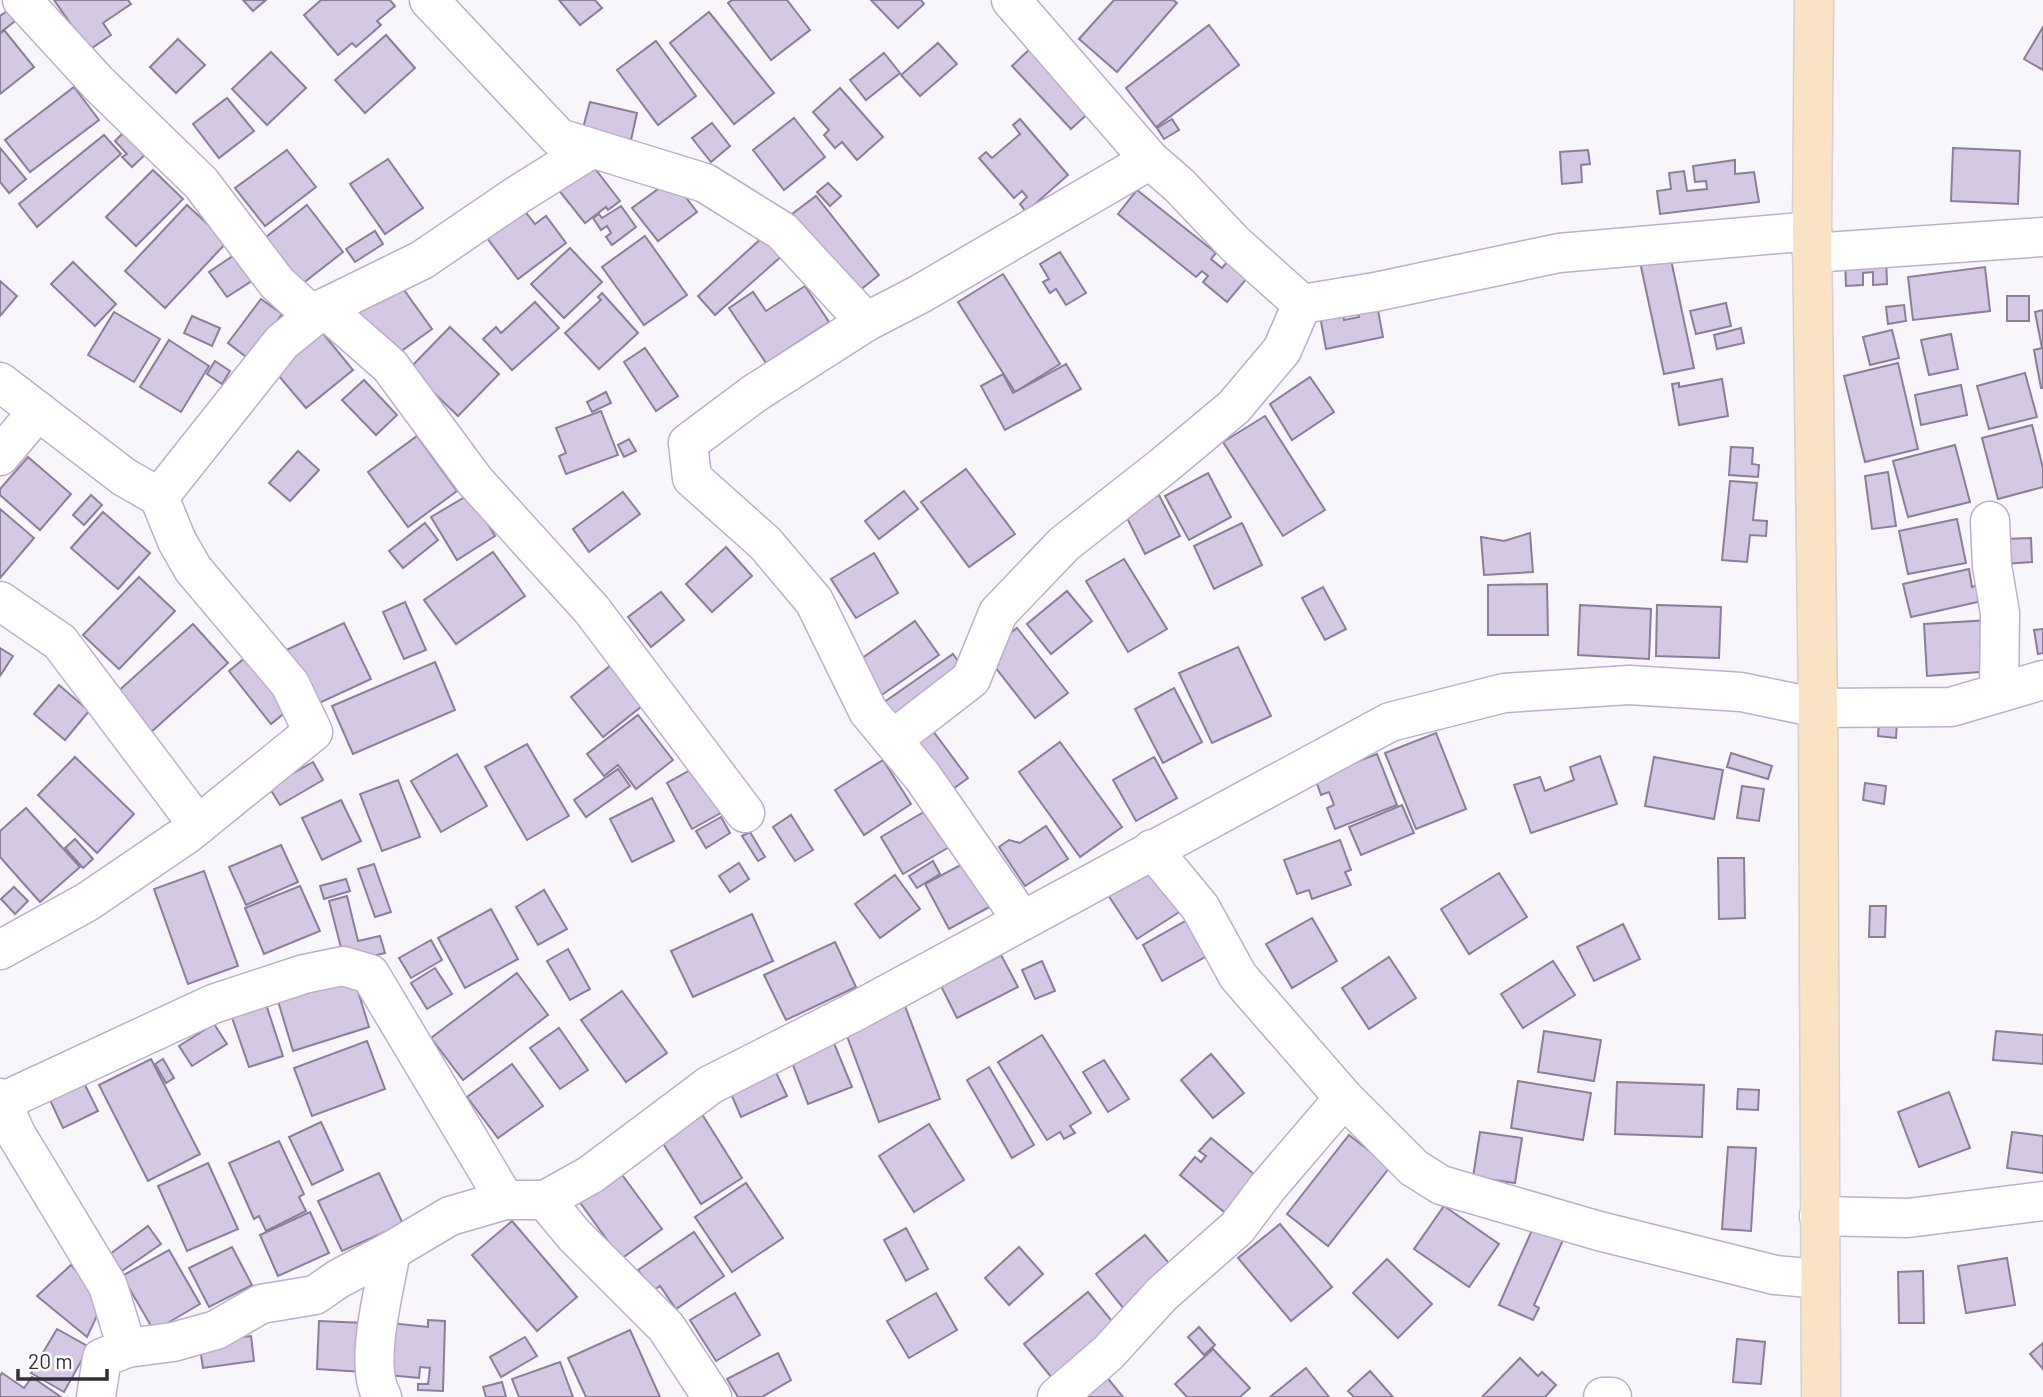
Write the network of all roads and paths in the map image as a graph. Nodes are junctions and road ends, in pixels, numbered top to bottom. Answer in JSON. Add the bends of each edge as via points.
{"nodes":[{"id":1,"x":22,"y":0,"type":"edge"},
{"id":2,"x":429,"y":0,"type":"edge"},
{"id":3,"x":1011,"y":0,"type":"edge"},
{"id":4,"x":1814,"y":0,"type":"edge"},
{"id":5,"x":591,"y":149,"type":"junction"},
{"id":6,"x":1150,"y":160,"type":"junction"},
{"id":7,"x":2043,"y":237,"type":"edge"},
{"id":8,"x":1812,"y":242,"type":"junction"},
{"id":9,"x":1302,"y":304,"type":"junction"},
{"id":10,"x":319,"y":312,"type":"junction"},
{"id":11,"x":866,"y":322,"type":"junction"},
{"id":12,"x":0,"y":382,"type":"edge"},
{"id":13,"x":38,"y":411,"type":"junction"},
{"id":14,"x":0,"y":456,"type":"edge"},
{"id":15,"x":159,"y":497,"type":"junction"},
{"id":16,"x":1990,"y":521,"type":"dead end"},
{"id":17,"x":0,"y":601,"type":"edge"},
{"id":18,"x":2043,"y":680,"type":"edge"},
{"id":19,"x":1999,"y":692,"type":"junction"},
{"id":20,"x":1818,"y":708,"type":"junction"},
{"id":21,"x":892,"y":740,"type":"junction"},
{"id":22,"x":745,"y":813,"type":"dead end"},
{"id":23,"x":198,"y":825,"type":"junction"},
{"id":24,"x":1152,"y":849,"type":"junction"},
{"id":25,"x":1022,"y":920,"type":"junction"},
{"id":26,"x":0,"y":950,"type":"edge"},
{"id":27,"x":1344,"y":1098,"type":"junction"},
{"id":28,"x":4,"y":1120,"type":"edge"},
{"id":29,"x":505,"y":1200,"type":"junction"},
{"id":30,"x":545,"y":1200,"type":"junction"},
{"id":31,"x":2043,"y":1201,"type":"edge"},
{"id":32,"x":1819,"y":1216,"type":"junction"},
{"id":33,"x":391,"y":1251,"type":"junction"},
{"id":34,"x":1819,"y":1279,"type":"junction"},
{"id":35,"x":127,"y":1348,"type":"junction"},
{"id":36,"x":96,"y":1397,"type":"edge"},
{"id":37,"x":382,"y":1397,"type":"edge"},
{"id":38,"x":712,"y":1397,"type":"edge"},
{"id":39,"x":1056,"y":1397,"type":"edge"},
{"id":40,"x":1603,"y":1397,"type":"edge"},
{"id":41,"x":1612,"y":1397,"type":"edge"},
{"id":42,"x":1821,"y":1397,"type":"edge"}],
"edges":[{"from":1,"to":10,"type":"street","via":[[99,84],[201,183],[277,283]]},
{"from":2,"to":5,"type":"street","via":[[559,138]]},
{"from":3,"to":6,"type":"street"},
{"from":4,"to":8,"type":"main road"},
{"from":5,"to":10,"type":"street","via":[[422,260]]},
{"from":5,"to":11,"type":"street","via":[[705,183],[782,231]]},
{"from":6,"to":9,"type":"street"},
{"from":6,"to":11,"type":"street"},
{"from":7,"to":8,"type":"street"},
{"from":8,"to":9,"type":"street","via":[[1559,253]]},
{"from":8,"to":20,"type":"main road"},
{"from":9,"to":21,"type":"street","via":[[1283,350],[1234,407],[1064,544],[999,613],[971,679]]},
{"from":10,"to":15,"type":"street","via":[[282,342]]},
{"from":10,"to":22,"type":"street","via":[[390,366],[475,481],[592,610]]},
{"from":11,"to":21,"type":"street","via":[[755,393],[688,443],[688,457],[692,478],[765,543],[814,601],[868,711]]},
{"from":12,"to":13,"type":"street"},
{"from":13,"to":14,"type":"street"},
{"from":13,"to":15,"type":"street","via":[[124,477]]},
{"from":15,"to":23,"type":"street","via":[[193,569],[290,684],[313,732]]},
{"from":16,"to":19,"type":"street","via":[[2000,612]]},
{"from":17,"to":23,"type":"street","via":[[61,642]]},
{"from":18,"to":19,"type":"street"},
{"from":19,"to":20,"type":"street","via":[[1951,707]]},
{"from":20,"to":24,"type":"street","via":[[1741,692],[1629,685],[1504,693],[1390,722]]},
{"from":20,"to":32,"type":"main road"},
{"from":21,"to":25,"type":"street"},
{"from":23,"to":26,"type":"street","via":[[87,902]]},
{"from":24,"to":25,"type":"street"},
{"from":24,"to":27,"type":"street","via":[[1200,907],[1238,976]]},
{"from":25,"to":30,"type":"street","via":[[856,1012],[710,1085],[590,1175]]},
{"from":27,"to":34,"type":"street","via":[[1414,1168],[1441,1185],[1775,1275]]},
{"from":27,"to":39,"type":"street","via":[[1237,1228]]},
{"from":28,"to":29,"type":"street","via":[[213,1004],[343,966],[370,974]]},
{"from":28,"to":35,"type":"street","via":[[108,1286]]},
{"from":29,"to":30,"type":"street"},
{"from":29,"to":33,"type":"street","via":[[450,1216]]},
{"from":30,"to":38,"type":"street","via":[[666,1328]]},
{"from":31,"to":32,"type":"street","via":[[1908,1218]]},
{"from":32,"to":34,"type":"main road"},
{"from":33,"to":35,"type":"street","via":[[315,1295],[261,1304],[216,1330]]},
{"from":33,"to":37,"type":"street","via":[[375,1345],[375,1376]]},
{"from":34,"to":42,"type":"main road"},
{"from":35,"to":36,"type":"street","via":[[102,1358]]},
{"from":40,"to":41,"type":"street"}]}
